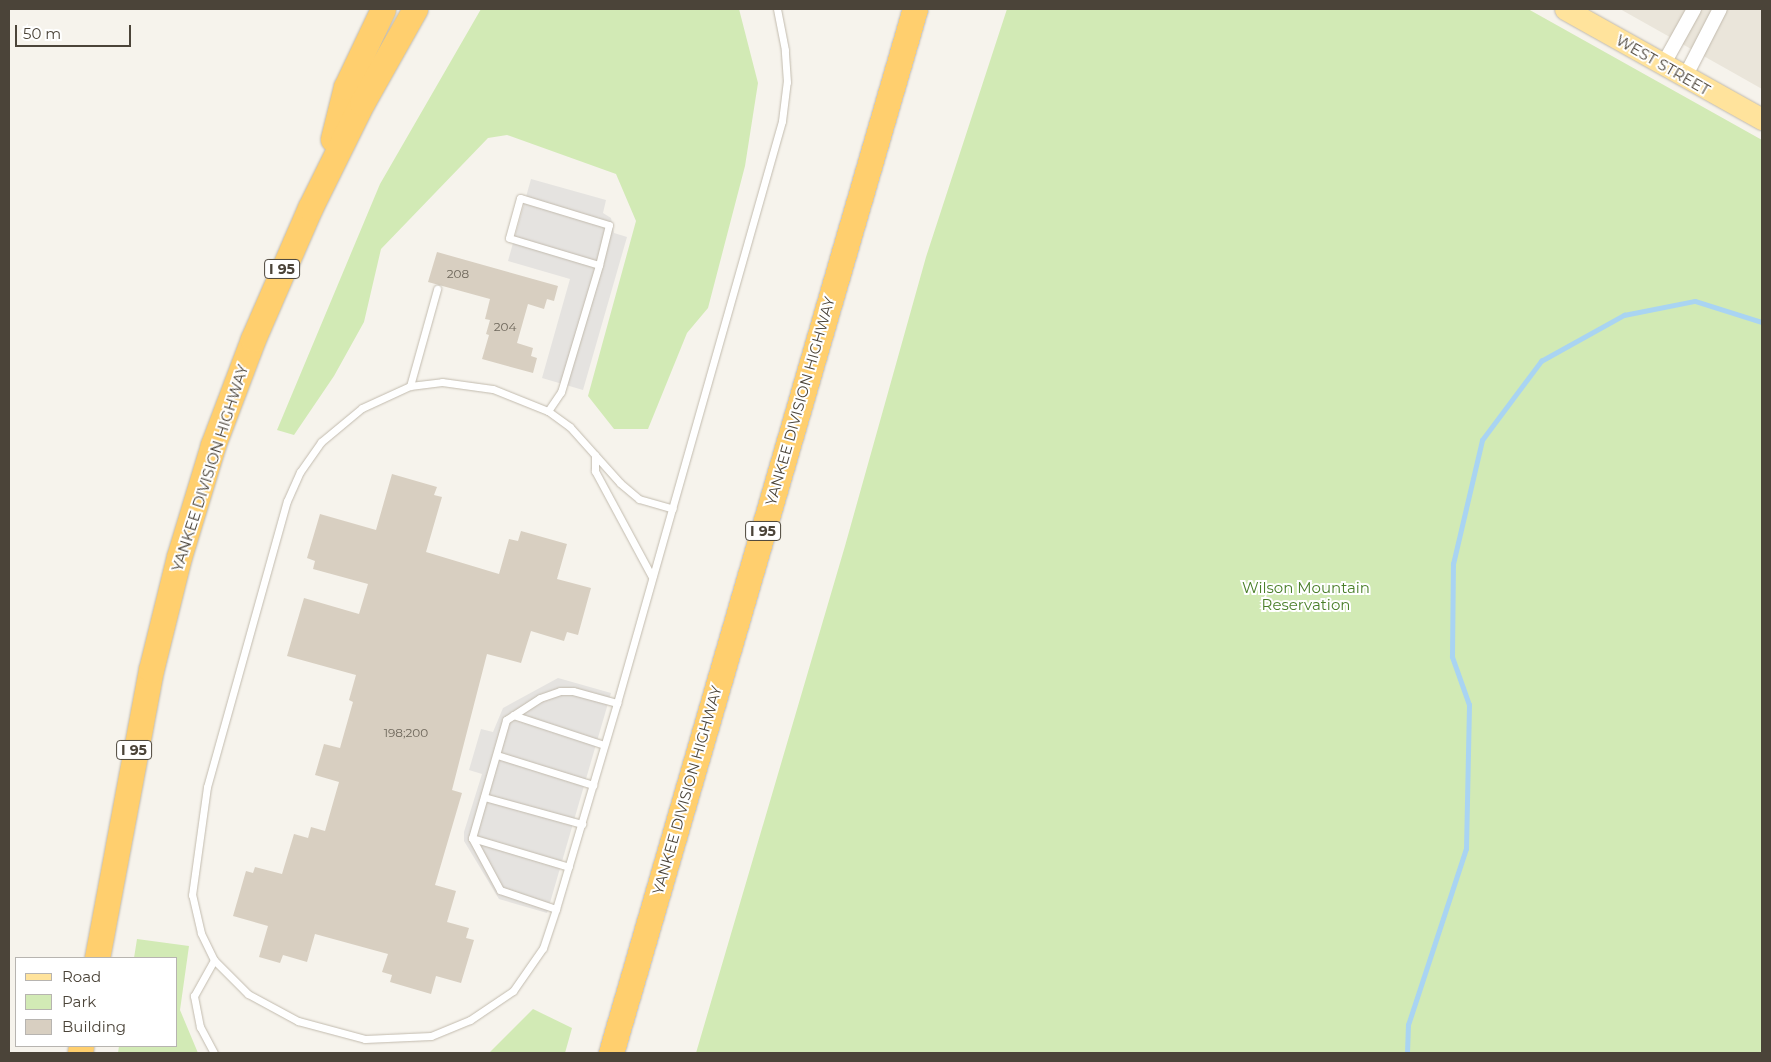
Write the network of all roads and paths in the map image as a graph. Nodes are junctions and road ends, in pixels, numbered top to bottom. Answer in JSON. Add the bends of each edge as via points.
{"nodes":[{"id":1,"x":383,"y":9,"type":"edge"},
{"id":2,"x":415,"y":9,"type":"edge"},
{"id":3,"x":777,"y":9,"type":"edge"},
{"id":4,"x":915,"y":9,"type":"edge"},
{"id":5,"x":1565,"y":9,"type":"edge"},
{"id":6,"x":1694,"y":9,"type":"edge"},
{"id":7,"x":1720,"y":9,"type":"edge"},
{"id":8,"x":1663,"y":65,"type":"junction"},
{"id":9,"x":1685,"y":77,"type":"junction"},
{"id":10,"x":1762,"y":119,"type":"edge"},
{"id":11,"x":323,"y":180,"type":"junction"},
{"id":12,"x":598,"y":265,"type":"junction"},
{"id":13,"x":437,"y":289,"type":"dead end"},
{"id":14,"x":410,"y":386,"type":"junction"},
{"id":15,"x":548,"y":411,"type":"junction"},
{"id":16,"x":595,"y":455,"type":"junction"},
{"id":17,"x":673,"y":509,"type":"junction"},
{"id":18,"x":652,"y":577,"type":"junction"},
{"id":19,"x":617,"y":703,"type":"junction"},
{"id":20,"x":513,"y":715,"type":"junction"},
{"id":21,"x":604,"y":746,"type":"junction"},
{"id":22,"x":496,"y":755,"type":"junction"},
{"id":23,"x":593,"y":785,"type":"junction"},
{"id":24,"x":484,"y":797,"type":"junction"},
{"id":25,"x":582,"y":824,"type":"junction"},
{"id":26,"x":472,"y":838,"type":"junction"},
{"id":27,"x":569,"y":867,"type":"junction"},
{"id":28,"x":556,"y":909,"type":"junction"},
{"id":29,"x":97,"y":957,"type":"edge"},
{"id":30,"x":214,"y":960,"type":"junction"},
{"id":31,"x":214,"y":1053,"type":"edge"},
{"id":32,"x":611,"y":1053,"type":"edge"}],
"edges":[{"from":1,"to":11,"type":"highway","via":[[346,87]]},
{"from":2,"to":11,"type":"highway","name":"YANKEE DIVISION HIGHWAY","number":"I 95"},
{"from":3,"to":17,"type":"lane","via":[[786,66],[782,121]]},
{"from":4,"to":32,"type":"highway","name":"YANKEE DIVISION HIGHWAY","number":"I 95"},
{"from":5,"to":8,"type":"main road","name":"WEST STREET"},
{"from":6,"to":8,"type":"street"},
{"from":7,"to":9,"type":"street"},
{"from":8,"to":9,"type":"main road","name":"WEST STREET"},
{"from":9,"to":10,"type":"main road","name":"WEST STREET"},
{"from":11,"to":29,"type":"highway","name":"YANKEE DIVISION HIGHWAY","number":"I 95","via":[[253,339],[223,418],[187,530],[139,725]]},
{"from":12,"to":12,"type":"lane","via":[[609,224],[520,198],[509,238]]},
{"from":12,"to":15,"type":"lane","via":[[561,392]]},
{"from":13,"to":14,"type":"lane"},
{"from":14,"to":15,"type":"lane","via":[[442,382],[477,386],[526,400]]},
{"from":14,"to":30,"type":"lane","via":[[381,397],[342,422],[309,458],[287,501],[206,787],[192,895],[201,933]]},
{"from":15,"to":16,"type":"lane","via":[[570,427]]},
{"from":16,"to":17,"type":"lane","via":[[639,499]]},
{"from":16,"to":18,"type":"lane","via":[[595,471]]},
{"from":17,"to":18,"type":"lane"},
{"from":18,"to":19,"type":"lane"},
{"from":19,"to":20,"type":"lane","via":[[573,690],[560,690]]},
{"from":19,"to":21,"type":"lane"},
{"from":20,"to":21,"type":"lane"},
{"from":20,"to":22,"type":"lane","via":[[506,720]]},
{"from":21,"to":23,"type":"lane"},
{"from":22,"to":23,"type":"lane"},
{"from":22,"to":24,"type":"lane"},
{"from":23,"to":25,"type":"lane"},
{"from":24,"to":25,"type":"lane"},
{"from":24,"to":26,"type":"lane"},
{"from":25,"to":27,"type":"lane"},
{"from":26,"to":27,"type":"lane"},
{"from":26,"to":28,"type":"lane","via":[[500,890]]},
{"from":27,"to":28,"type":"lane"},
{"from":28,"to":30,"type":"lane","via":[[542,948],[514,991],[470,1020],[431,1036],[365,1039],[298,1020],[248,994]]},
{"from":30,"to":31,"type":"lane","via":[[194,996],[200,1026]]}]}
